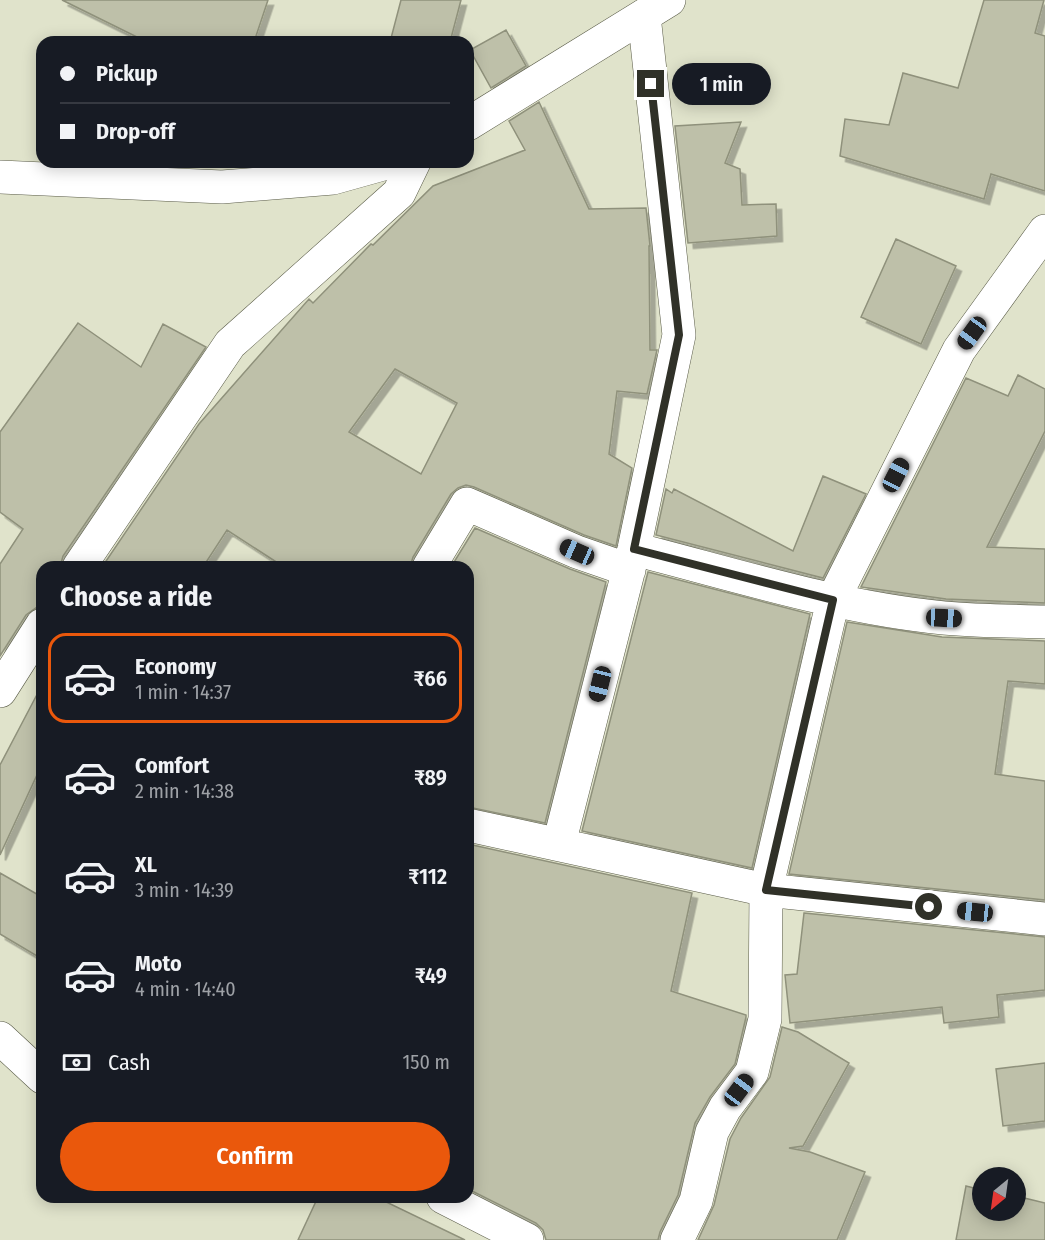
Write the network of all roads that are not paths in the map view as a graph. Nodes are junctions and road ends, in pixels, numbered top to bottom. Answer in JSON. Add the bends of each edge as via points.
{"nodes":[{"id":1,"x":656,"y":8,"type":"edge"},
{"id":2,"x":474,"y":120,"type":"edge"},
{"id":3,"x":369,"y":168,"type":"edge"},
{"id":4,"x":411,"y":168,"type":"edge"},
{"id":5,"x":0,"y":177,"type":"edge"},
{"id":6,"x":1045,"y":231,"type":"edge"},
{"id":7,"x":632,"y":560,"type":"junction"},
{"id":8,"x":83,"y":561,"type":"edge"},
{"id":9,"x":433,"y":561,"type":"edge"},
{"id":10,"x":833,"y":600,"type":"junction"},
{"id":11,"x":1045,"y":622,"type":"edge"},
{"id":12,"x":36,"y":634,"type":"edge"},
{"id":13,"x":0,"y":691,"type":"edge"},
{"id":14,"x":474,"y":826,"type":"edge"},
{"id":15,"x":559,"y":844,"type":"junction"},
{"id":16,"x":766,"y":890,"type":"junction"},
{"id":17,"x":1045,"y":919,"type":"edge"},
{"id":18,"x":0,"y":1038,"type":"edge"},
{"id":19,"x":36,"y":1071,"type":"edge"},
{"id":20,"x":455,"y":1203,"type":"edge"},
{"id":21,"x":527,"y":1240,"type":"edge"},
{"id":22,"x":677,"y":1240,"type":"edge"}],
"edges":[{"from":1,"to":2,"type":"street"},
{"from":1,"to":7,"type":"street","via":[[679,335]]},
{"from":3,"to":5,"type":"street","via":[[333,178],[222,188]]},
{"from":4,"to":8,"type":"street","via":[[399,193],[230,344]]},
{"from":6,"to":10,"type":"street","via":[[959,350]]},
{"from":7,"to":9,"type":"street","via":[[577,552],[467,504]]},
{"from":7,"to":10,"type":"street"},
{"from":7,"to":15,"type":"street"},
{"from":10,"to":11,"type":"street","via":[[944,618]]},
{"from":10,"to":16,"type":"street"},
{"from":12,"to":13,"type":"street"},
{"from":14,"to":15,"type":"street"},
{"from":15,"to":16,"type":"street"},
{"from":16,"to":17,"type":"street"},
{"from":16,"to":22,"type":"street","via":[[765,1018],[752,1072],[712,1132],[696,1202]]},
{"from":18,"to":19,"type":"street"},
{"from":20,"to":21,"type":"street"}]}
